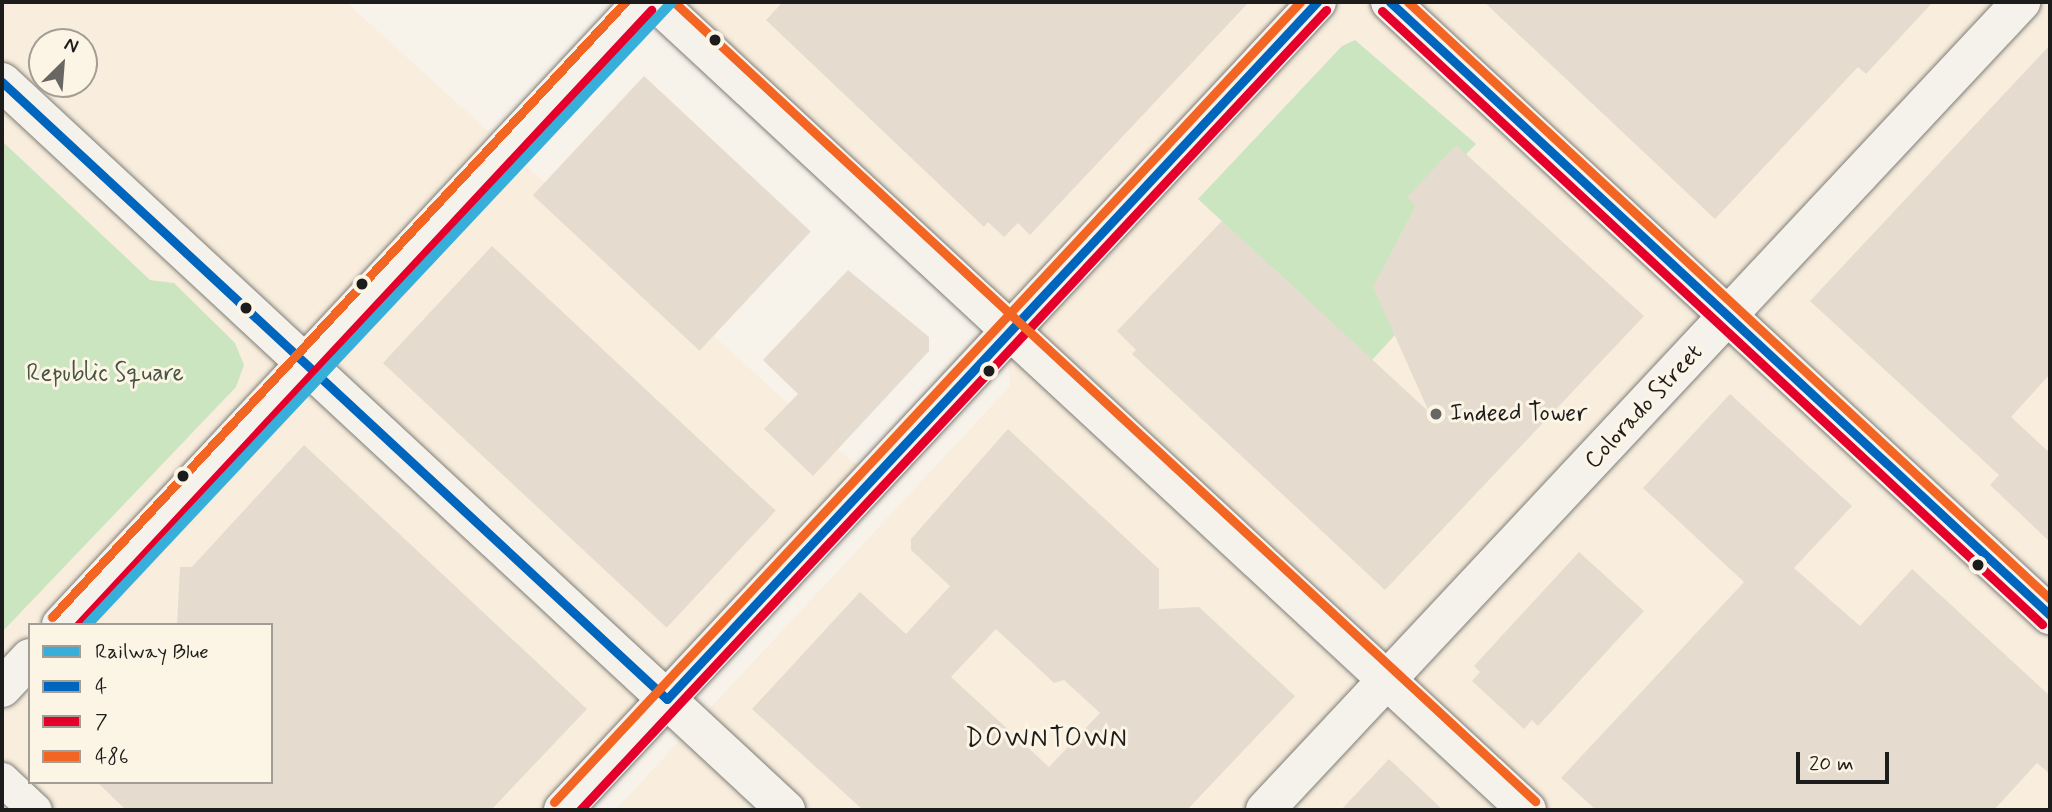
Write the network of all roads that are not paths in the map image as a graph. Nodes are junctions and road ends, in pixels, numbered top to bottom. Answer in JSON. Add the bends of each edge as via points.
{"nodes":[{"id":1,"x":642,"y":2,"type":"edge"},
{"id":2,"x":656,"y":2,"type":"edge"},
{"id":3,"x":1317,"y":2,"type":"edge"},
{"id":4,"x":1390,"y":2,"type":"edge"},
{"id":5,"x":2021,"y":2,"type":"edge"},
{"id":6,"x":2,"y":82,"type":"edge"},
{"id":7,"x":1728,"y":316,"type":"junction"},
{"id":8,"x":1011,"y":331,"type":"junction"},
{"id":9,"x":305,"y":363,"type":"junction"},
{"id":10,"x":2050,"y":614,"type":"edge"},
{"id":11,"x":63,"y":623,"type":"edge"},
{"id":12,"x":28,"y":660,"type":"edge"},
{"id":13,"x":1388,"y":681,"type":"junction"},
{"id":14,"x":2,"y":688,"type":"edge"},
{"id":15,"x":667,"y":699,"type":"junction"},
{"id":16,"x":2,"y":779,"type":"edge"},
{"id":17,"x":35,"y":810,"type":"edge"},
{"id":18,"x":563,"y":810,"type":"edge"},
{"id":19,"x":786,"y":810,"type":"edge"},
{"id":20,"x":1265,"y":810,"type":"edge"},
{"id":21,"x":1527,"y":810,"type":"edge"}],
"edges":[{"from":1,"to":9,"type":"main road"},
{"from":2,"to":8,"type":"main road"},
{"from":3,"to":8,"type":"main road"},
{"from":4,"to":7,"type":"main road"},
{"from":5,"to":7,"type":"main road","name":"Colorado Street"},
{"from":6,"to":9,"type":"main road"},
{"from":7,"to":10,"type":"main road"},
{"from":7,"to":13,"type":"main road","name":"Colorado Street"},
{"from":8,"to":13,"type":"main road"},
{"from":8,"to":15,"type":"main road"},
{"from":9,"to":11,"type":"main road"},
{"from":9,"to":15,"type":"main road"},
{"from":12,"to":14,"type":"main road"},
{"from":13,"to":20,"type":"main road","name":"Colorado Street"},
{"from":13,"to":21,"type":"main road"},
{"from":15,"to":18,"type":"main road"},
{"from":15,"to":19,"type":"main road"},
{"from":16,"to":17,"type":"street"}]}
